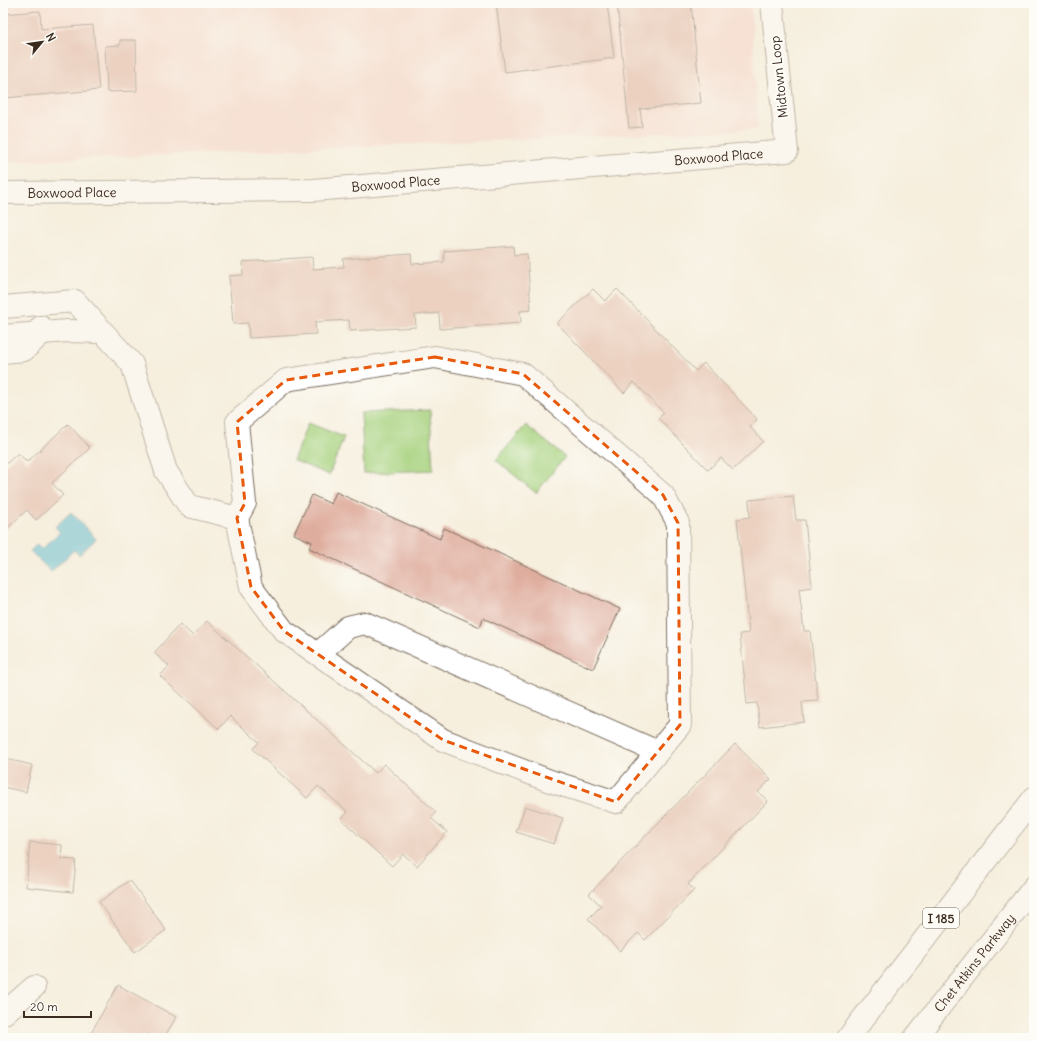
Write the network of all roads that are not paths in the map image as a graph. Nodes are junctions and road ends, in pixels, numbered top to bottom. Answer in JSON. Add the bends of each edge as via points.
{"nodes":[{"id":1,"x":772,"y":3,"type":"edge"},
{"id":2,"x":787,"y":151,"type":"joint"},
{"id":3,"x":3,"y":193,"type":"edge"},
{"id":4,"x":39,"y":304,"type":"junction"},
{"id":5,"x":3,"y":306,"type":"edge"},
{"id":6,"x":102,"y":332,"type":"junction"},
{"id":7,"x":42,"y":333,"type":"junction"},
{"id":8,"x":3,"y":336,"type":"edge"},
{"id":9,"x":3,"y":352,"type":"edge"},
{"id":10,"x":237,"y":518,"type":"junction"},
{"id":11,"x":318,"y":654,"type":"junction"},
{"id":12,"x":658,"y":752,"type":"junction"},
{"id":13,"x":1034,"y":798,"type":"edge"},
{"id":14,"x":1034,"y":887,"type":"edge"},
{"id":15,"x":34,"y":987,"type":"dead end"},
{"id":16,"x":3,"y":1014,"type":"edge"},
{"id":17,"x":848,"y":1038,"type":"edge"},
{"id":18,"x":915,"y":1038,"type":"edge"}],
"edges":[{"from":1,"to":2,"type":"main road","name":"Midtown Loop"},
{"from":2,"to":3,"type":"main road","name":"Boxwood Place","via":[[313,190]]},
{"from":4,"to":5,"type":"main road"},
{"from":4,"to":6,"type":"main road","via":[[75,302]]},
{"from":4,"to":7,"type":"main road"},
{"from":6,"to":7,"type":"main road"},
{"from":6,"to":10,"type":"main road","via":[[132,364],[166,471],[189,506]]},
{"from":7,"to":8,"type":"main road"},
{"from":7,"to":9,"type":"main road","via":[[24,350]]},
{"from":10,"to":11,"type":"main road","via":[[251,587],[284,631]]},
{"from":10,"to":12,"type":"main road","via":[[245,504],[237,422],[286,380],[435,357],[522,374],[663,495],[678,523],[680,725]]},
{"from":11,"to":12,"type":"main road","via":[[348,627],[365,623]]},
{"from":11,"to":12,"type":"main road","via":[[443,740],[550,781],[616,802]]},
{"from":13,"to":17,"type":"main road","number":"I 185"},
{"from":14,"to":18,"type":"main road","name":"Chet Atkins Parkway"},
{"from":15,"to":16,"type":"main road"}]}
